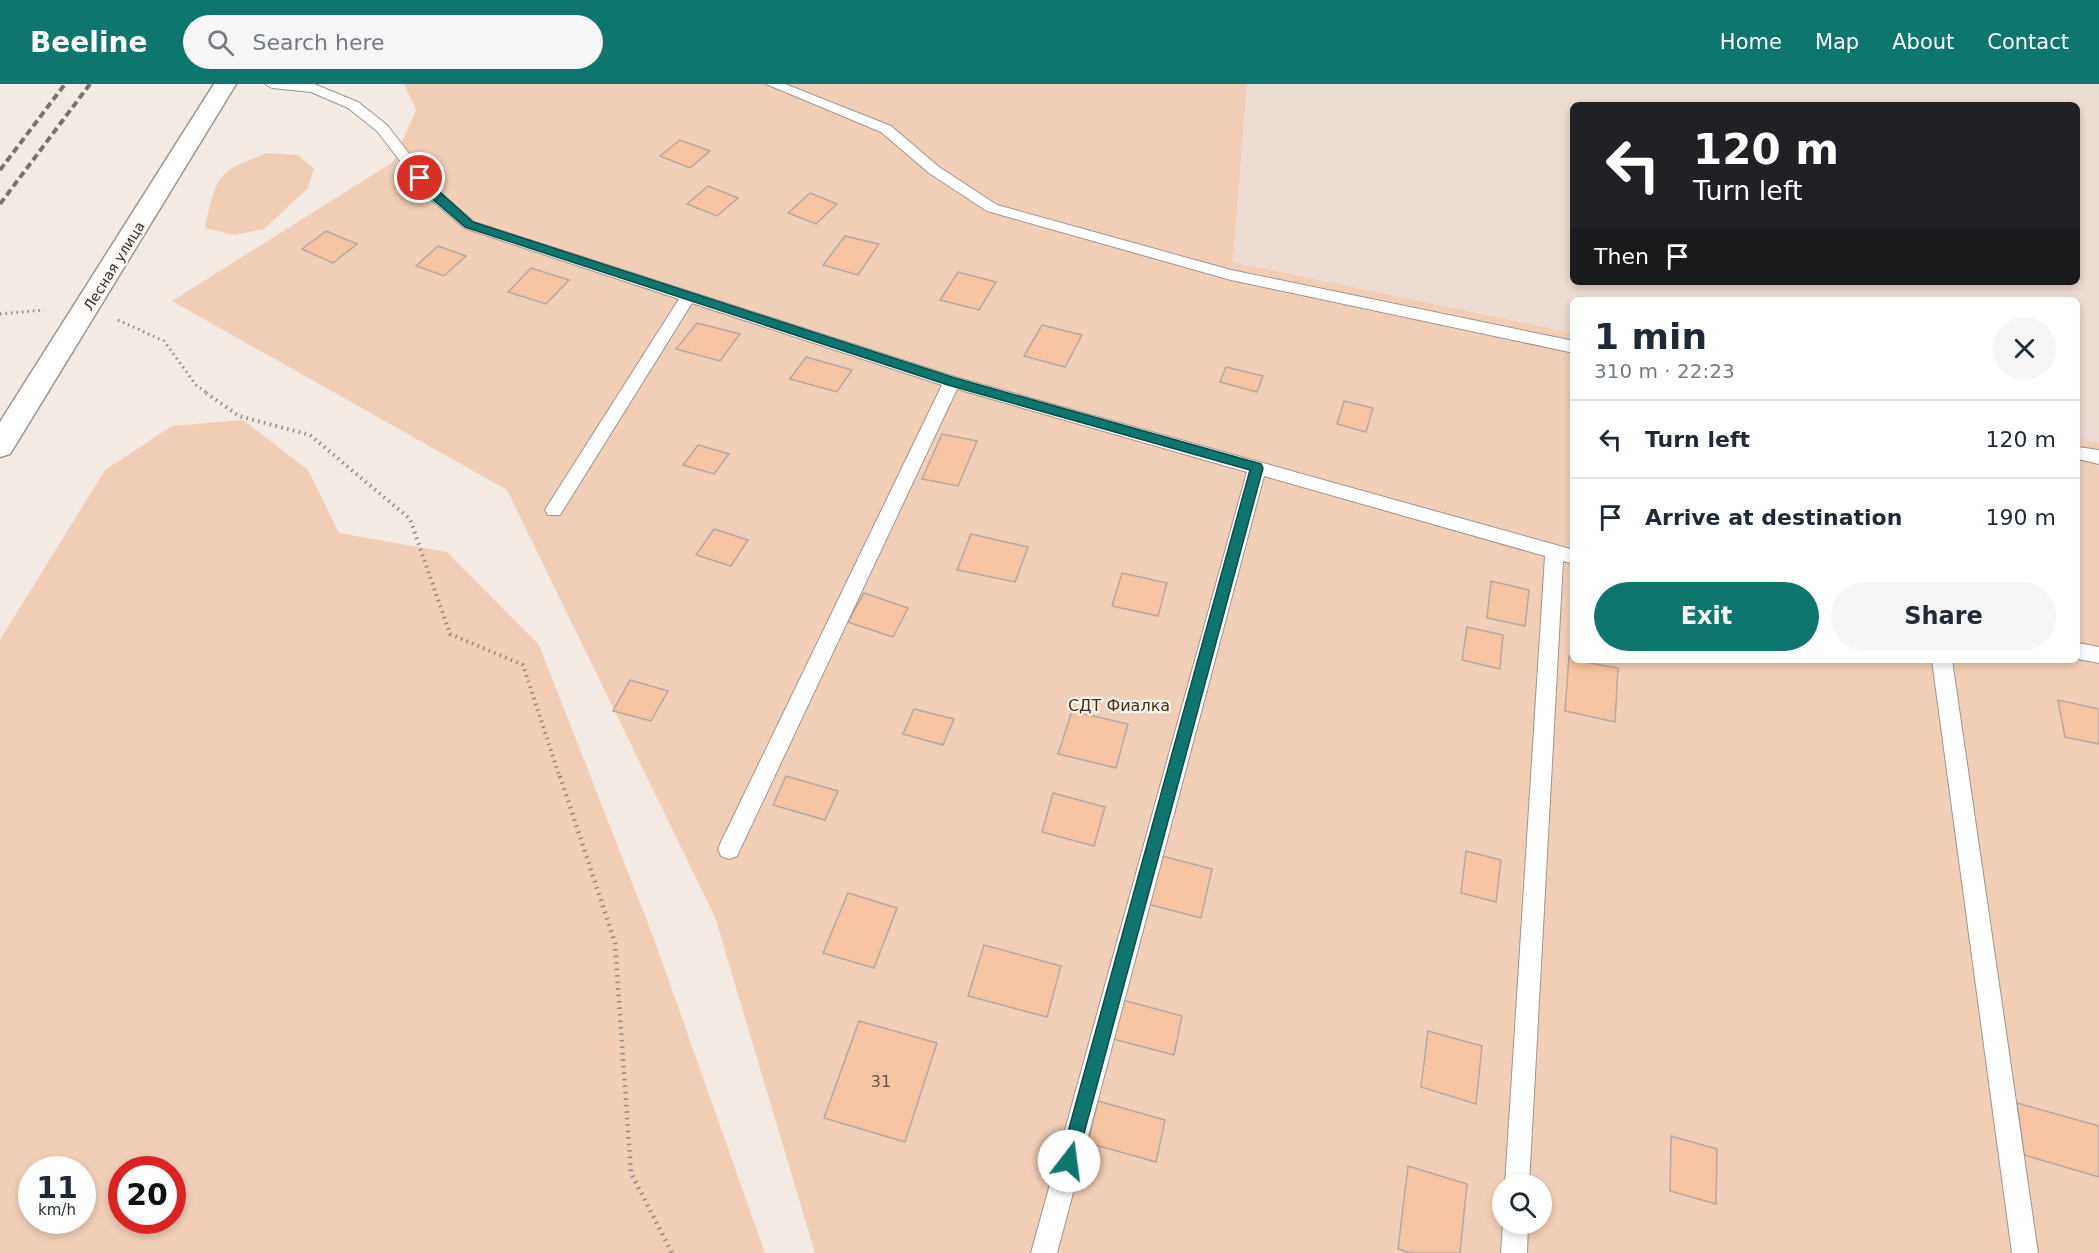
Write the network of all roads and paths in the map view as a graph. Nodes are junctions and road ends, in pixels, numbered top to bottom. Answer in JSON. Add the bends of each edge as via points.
{"nodes":[{"id":1,"x":225,"y":84,"type":"edge"},
{"id":2,"x":272,"y":84,"type":"edge"},
{"id":3,"x":774,"y":84,"type":"edge"},
{"id":4,"x":689,"y":296,"type":"junction"},
{"id":5,"x":89,"y":307,"type":"junction"},
{"id":6,"x":1570,"y":346,"type":"edge"},
{"id":7,"x":952,"y":382,"type":"junction"},
{"id":8,"x":0,"y":446,"type":"edge"},
{"id":9,"x":2080,"y":453,"type":"edge"},
{"id":10,"x":2099,"y":457,"type":"edge"},
{"id":11,"x":1257,"y":468,"type":"junction"},
{"id":12,"x":554,"y":510,"type":"dead end"},
{"id":13,"x":1564,"y":556,"type":"edge"},
{"id":14,"x":2080,"y":651,"type":"edge"},
{"id":15,"x":2099,"y":655,"type":"edge"},
{"id":16,"x":1942,"y":663,"type":"edge"},
{"id":17,"x":729,"y":849,"type":"dead end"},
{"id":18,"x":1518,"y":1174,"type":"edge"},
{"id":19,"x":1515,"y":1234,"type":"edge"},
{"id":20,"x":672,"y":1253,"type":"edge"},
{"id":21,"x":1044,"y":1253,"type":"edge"},
{"id":22,"x":1514,"y":1253,"type":"edge"},
{"id":23,"x":2025,"y":1253,"type":"edge"}],
"edges":[{"from":1,"to":5,"type":"street","name":"Лесная улица"},
{"from":2,"to":4,"type":"lane","via":[[314,88],[353,105],[382,128],[433,194],[469,225]]},
{"from":3,"to":6,"type":"lane","via":[[886,129],[934,170],[992,208],[1231,275]]},
{"from":4,"to":7,"type":"lane"},
{"from":4,"to":12,"type":"lane"},
{"from":5,"to":8,"type":"street","name":"Лесная улица"},
{"from":5,"to":20,"type":"path","via":[[164,341],[196,385],[239,416],[310,435],[410,519],[450,634],[523,665],[615,943],[631,1173]]},
{"from":7,"to":11,"type":"lane"},
{"from":7,"to":17,"type":"lane"},
{"from":9,"to":10,"type":"lane"},
{"from":11,"to":13,"type":"lane"},
{"from":11,"to":21,"type":"lane"},
{"from":13,"to":18,"type":"lane"},
{"from":14,"to":15,"type":"lane"},
{"from":16,"to":23,"type":"lane"},
{"from":19,"to":22,"type":"lane"}]}
